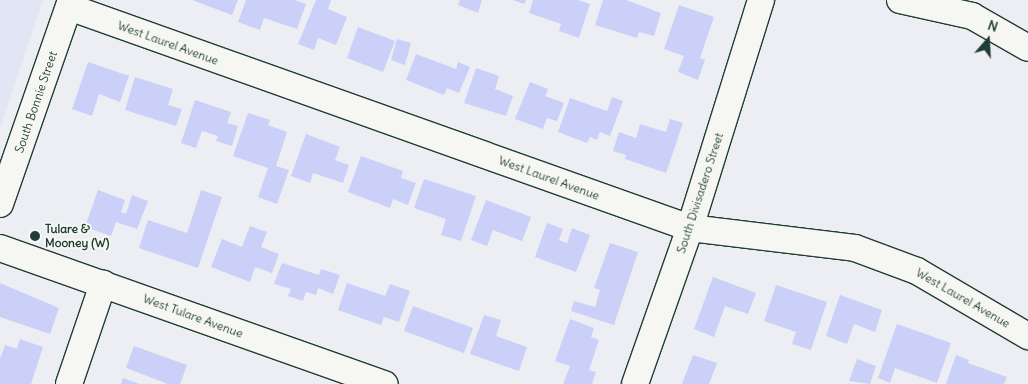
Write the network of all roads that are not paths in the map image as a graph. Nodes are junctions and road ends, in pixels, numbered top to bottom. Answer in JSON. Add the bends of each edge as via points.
{"nodes":[{"id":1,"x":761,"y":0,"type":"edge"},
{"id":2,"x":900,"y":0,"type":"edge"},
{"id":3,"x":70,"y":4,"type":"edge"},
{"id":4,"x":1028,"y":48,"type":"edge"},
{"id":5,"x":0,"y":204,"type":"edge"},
{"id":6,"x":690,"y":228,"type":"junction"},
{"id":7,"x":0,"y":248,"type":"edge"},
{"id":8,"x":103,"y":284,"type":"junction"},
{"id":9,"x":1028,"y":336,"type":"edge"},
{"id":10,"x":352,"y":379,"type":"edge"},
{"id":11,"x":69,"y":384,"type":"edge"},
{"id":12,"x":385,"y":384,"type":"edge"},
{"id":13,"x":636,"y":384,"type":"edge"}],
"edges":[{"from":1,"to":6,"type":"street","name":"South Divisadero Street"},
{"from":2,"to":4,"type":"street","via":[[972,16]]},
{"from":3,"to":5,"type":"street","name":"South Bonnie Street"},
{"from":3,"to":6,"type":"street","name":"West Laurel Avenue"},
{"from":6,"to":9,"type":"street","name":"West Laurel Avenue","via":[[855,248],[917,271]]},
{"from":6,"to":13,"type":"street","name":"South Divisadero Street"},
{"from":7,"to":8,"type":"street","name":"West Tulare Avenue"},
{"from":8,"to":10,"type":"street","name":"West Tulare Avenue"},
{"from":8,"to":11,"type":"street"},
{"from":10,"to":12,"type":"street","name":"West Tulare Avenue"}]}
